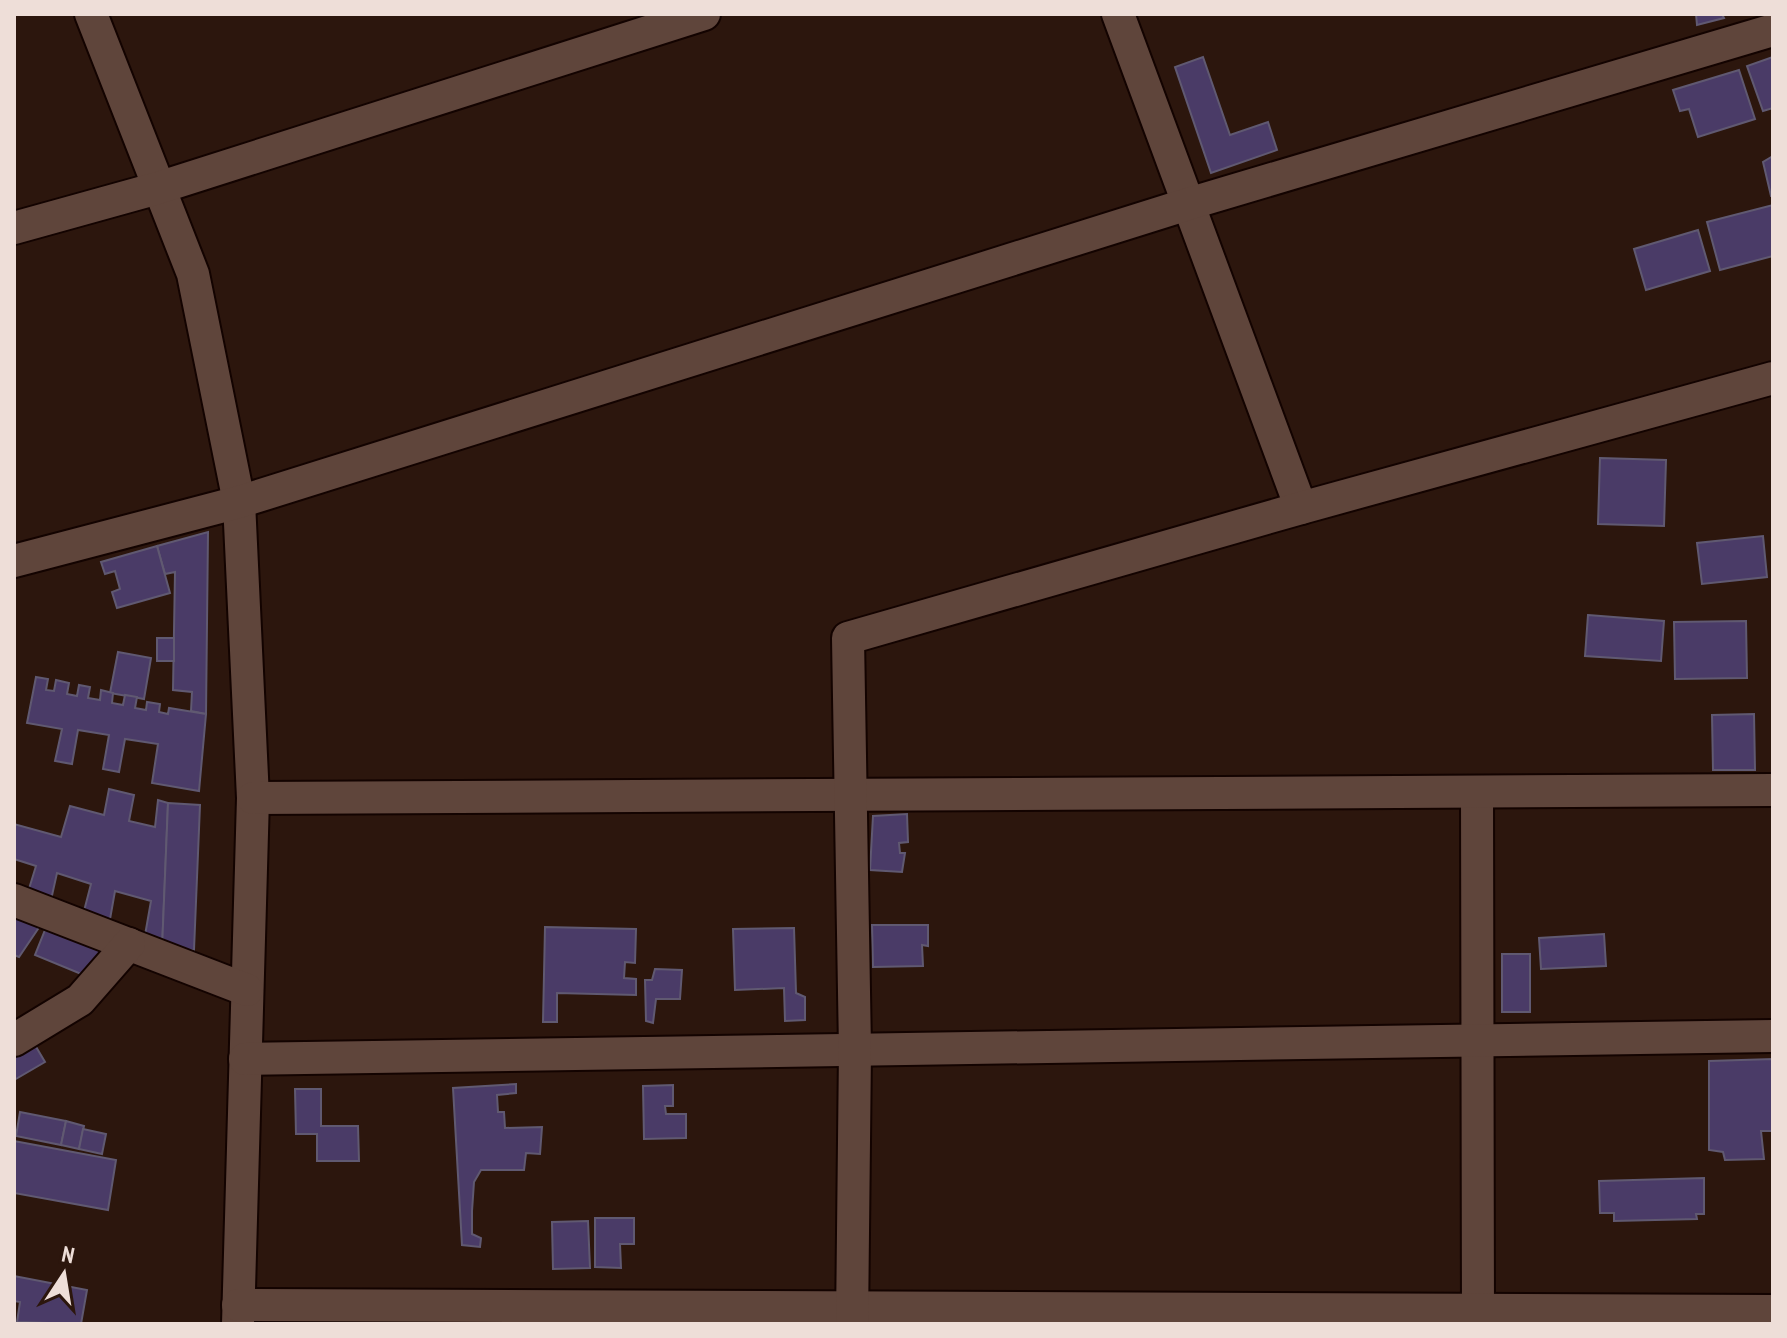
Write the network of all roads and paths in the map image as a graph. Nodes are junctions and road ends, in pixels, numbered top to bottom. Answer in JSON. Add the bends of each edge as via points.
{"nodes":[{"id":1,"x":91,"y":14,"type":"edge"},
{"id":2,"x":704,"y":14,"type":"edge"},
{"id":3,"x":1118,"y":14,"type":"edge"},
{"id":4,"x":1773,"y":30,"type":"edge"},
{"id":5,"x":158,"y":188,"type":"junction"},
{"id":6,"x":1188,"y":204,"type":"junction"},
{"id":7,"x":14,"y":228,"type":"edge"},
{"id":8,"x":1773,"y":378,"type":"edge"},
{"id":9,"x":239,"y":502,"type":"junction"},
{"id":10,"x":1301,"y":508,"type":"junction"},
{"id":11,"x":14,"y":561,"type":"edge"},
{"id":12,"x":1773,"y":790,"type":"edge"},
{"id":13,"x":1477,"y":792,"type":"junction"},
{"id":14,"x":851,"y":795,"type":"junction"},
{"id":15,"x":253,"y":798,"type":"junction"},
{"id":16,"x":14,"y":900,"type":"edge"},
{"id":17,"x":129,"y":944,"type":"junction"},
{"id":18,"x":247,"y":990,"type":"junction"},
{"id":19,"x":1773,"y":1036,"type":"edge"},
{"id":20,"x":14,"y":1040,"type":"edge"},
{"id":21,"x":1477,"y":1040,"type":"junction"},
{"id":22,"x":855,"y":1050,"type":"junction"},
{"id":23,"x":245,"y":1059,"type":"junction"},
{"id":24,"x":1773,"y":1311,"type":"edge"},
{"id":25,"x":238,"y":1314,"type":"edge"},
{"id":26,"x":852,"y":1316,"type":"edge"},
{"id":27,"x":1478,"y":1317,"type":"edge"}],
"edges":[{"from":1,"to":5,"type":"street"},
{"from":2,"to":5,"type":"street"},
{"from":3,"to":6,"type":"street"},
{"from":4,"to":6,"type":"street"},
{"from":5,"to":7,"type":"street"},
{"from":5,"to":9,"type":"street","via":[[193,274]]},
{"from":6,"to":9,"type":"street"},
{"from":6,"to":10,"type":"street"},
{"from":8,"to":10,"type":"street"},
{"from":9,"to":11,"type":"street"},
{"from":9,"to":15,"type":"street"},
{"from":10,"to":14,"type":"street","via":[[848,638]]},
{"from":12,"to":13,"type":"street"},
{"from":13,"to":14,"type":"street"},
{"from":13,"to":21,"type":"street"},
{"from":14,"to":15,"type":"street"},
{"from":14,"to":22,"type":"street"},
{"from":15,"to":18,"type":"street"},
{"from":16,"to":17,"type":"street"},
{"from":17,"to":18,"type":"street"},
{"from":17,"to":20,"type":"street","via":[[80,1000]]},
{"from":18,"to":23,"type":"street"},
{"from":19,"to":21,"type":"street"},
{"from":21,"to":22,"type":"street"},
{"from":21,"to":27,"type":"street"},
{"from":22,"to":23,"type":"street"},
{"from":22,"to":26,"type":"street"},
{"from":23,"to":25,"type":"street"},
{"from":24,"to":27,"type":"street"},
{"from":25,"to":26,"type":"street"},
{"from":26,"to":27,"type":"street"}]}
